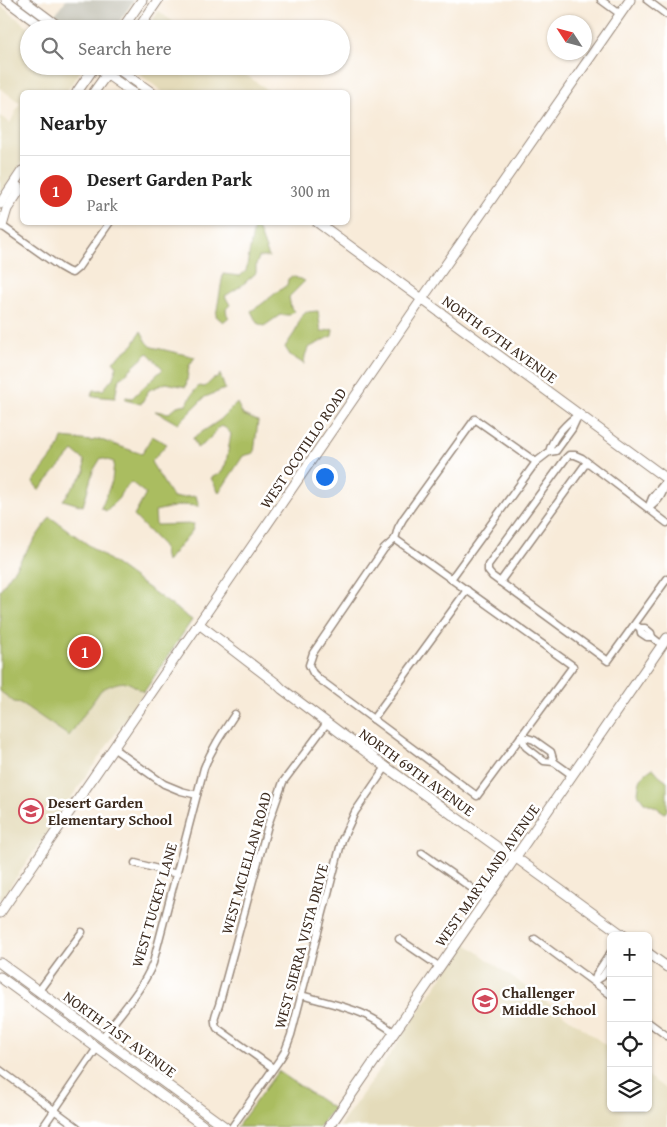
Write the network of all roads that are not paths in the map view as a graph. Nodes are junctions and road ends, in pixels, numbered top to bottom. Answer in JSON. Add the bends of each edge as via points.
{"nodes":[{"id":1,"x":6,"y":0,"type":"edge"},
{"id":2,"x":23,"y":0,"type":"edge"},
{"id":3,"x":142,"y":0,"type":"edge"},
{"id":4,"x":158,"y":0,"type":"edge"},
{"id":5,"x":601,"y":0,"type":"edge"},
{"id":6,"x":630,"y":0,"type":"edge"},
{"id":7,"x":647,"y":0,"type":"edge"},
{"id":8,"x":620,"y":14,"type":"junction"},
{"id":9,"x":667,"y":15,"type":"edge"},
{"id":10,"x":33,"y":20,"type":"edge"},
{"id":11,"x":50,"y":20,"type":"edge"},
{"id":12,"x":128,"y":20,"type":"edge"},
{"id":13,"x":144,"y":20,"type":"edge"},
{"id":14,"x":89,"y":75,"type":"edge"},
{"id":15,"x":105,"y":75,"type":"edge"},
{"id":16,"x":107,"y":75,"type":"edge"},
{"id":17,"x":126,"y":75,"type":"edge"},
{"id":18,"x":78,"y":90,"type":"edge"},
{"id":19,"x":95,"y":90,"type":"edge"},
{"id":20,"x":129,"y":90,"type":"edge"},
{"id":21,"x":148,"y":90,"type":"edge"},
{"id":22,"x":20,"y":174,"type":"edge"},
{"id":23,"x":14,"y":184,"type":"junction"},
{"id":24,"x":20,"y":199,"type":"edge"},
{"id":25,"x":0,"y":204,"type":"edge"},
{"id":26,"x":108,"y":225,"type":"edge"},
{"id":27,"x":321,"y":225,"type":"edge"},
{"id":28,"x":1,"y":228,"type":"edge"},
{"id":29,"x":422,"y":299,"type":"junction"},
{"id":30,"x":579,"y":414,"type":"junction"},
{"id":31,"x":536,"y":462,"type":"junction"},
{"id":32,"x":587,"y":462,"type":"junction"},
{"id":33,"x":667,"y":480,"type":"edge"},
{"id":34,"x":648,"y":508,"type":"junction"},
{"id":35,"x":667,"y":523,"type":"edge"},
{"id":36,"x":395,"y":539,"type":"junction"},
{"id":37,"x":451,"y":579,"type":"junction"},
{"id":38,"x":667,"y":579,"type":"edge"},
{"id":39,"x":500,"y":582,"type":"junction"},
{"id":40,"x":467,"y":590,"type":"junction"},
{"id":41,"x":199,"y":624,"type":"junction"},
{"id":42,"x":638,"y":626,"type":"junction"},
{"id":43,"x":665,"y":641,"type":"edge"},
{"id":44,"x":235,"y":714,"type":"dead end"},
{"id":45,"x":373,"y":719,"type":"junction"},
{"id":46,"x":327,"y":722,"type":"junction"},
{"id":47,"x":521,"y":736,"type":"junction"},
{"id":48,"x":113,"y":748,"type":"junction"},
{"id":49,"x":554,"y":762,"type":"junction"},
{"id":50,"x":386,"y":767,"type":"junction"},
{"id":51,"x":572,"y":775,"type":"junction"},
{"id":52,"x":197,"y":795,"type":"junction"},
{"id":53,"x":422,"y":853,"type":"dead end"},
{"id":54,"x":515,"y":857,"type":"junction"},
{"id":55,"x":135,"y":863,"type":"dead end"},
{"id":56,"x":176,"y":874,"type":"junction"},
{"id":57,"x":487,"y":899,"type":"junction"},
{"id":58,"x":0,"y":913,"type":"edge"},
{"id":59,"x":82,"y":932,"type":"dead end"},
{"id":60,"x":618,"y":932,"type":"edge"},
{"id":61,"x":399,"y":939,"type":"dead end"},
{"id":62,"x":535,"y":939,"type":"dead end"},
{"id":63,"x":652,"y":956,"type":"edge"},
{"id":64,"x":607,"y":958,"type":"edge"},
{"id":65,"x":0,"y":963,"type":"edge"},
{"id":66,"x":440,"y":967,"type":"junction"},
{"id":67,"x":667,"y":967,"type":"edge"},
{"id":68,"x":607,"y":970,"type":"edge"},
{"id":69,"x":667,"y":976,"type":"edge"},
{"id":70,"x":0,"y":977,"type":"edge"},
{"id":71,"x":594,"y":982,"type":"junction"},
{"id":72,"x":38,"y":992,"type":"junction"},
{"id":73,"x":607,"y":992,"type":"edge"},
{"id":74,"x":301,"y":995,"type":"junction"},
{"id":75,"x":652,"y":1025,"type":"edge"},
{"id":76,"x":394,"y":1033,"type":"junction"},
{"id":77,"x":667,"y":1036,"type":"edge"},
{"id":78,"x":102,"y":1038,"type":"junction"},
{"id":79,"x":97,"y":1048,"type":"junction"},
{"id":80,"x":274,"y":1068,"type":"junction"},
{"id":81,"x":0,"y":1070,"type":"edge"},
{"id":82,"x":54,"y":1110,"type":"junction"},
{"id":83,"x":43,"y":1127,"type":"edge"},
{"id":84,"x":77,"y":1127,"type":"edge"},
{"id":85,"x":205,"y":1127,"type":"edge"},
{"id":86,"x":225,"y":1127,"type":"edge"},
{"id":87,"x":232,"y":1127,"type":"edge"},
{"id":88,"x":329,"y":1127,"type":"edge"}],
"edges":[{"from":1,"to":10,"type":"street"},
{"from":2,"to":11,"type":"street"},
{"from":3,"to":12,"type":"street"},
{"from":4,"to":13,"type":"street"},
{"from":5,"to":8,"type":"street"},
{"from":6,"to":8,"type":"street","name":"WEST OCOTILLO ROAD"},
{"from":7,"to":9,"type":"street"},
{"from":8,"to":29,"type":"street","name":"WEST OCOTILLO ROAD"},
{"from":14,"to":18,"type":"street"},
{"from":15,"to":19,"type":"street"},
{"from":16,"to":20,"type":"street"},
{"from":17,"to":21,"type":"street"},
{"from":22,"to":23,"type":"street"},
{"from":23,"to":25,"type":"street"},
{"from":23,"to":28,"type":"street","via":[[19,191],[7,209]]},
{"from":24,"to":28,"type":"street"},
{"from":26,"to":28,"type":"street","via":[[72,273]]},
{"from":27,"to":29,"type":"street","name":"NORTH 67TH AVENUE"},
{"from":29,"to":30,"type":"street","name":"NORTH 67TH AVENUE"},
{"from":29,"to":41,"type":"street","name":"WEST OCOTILLO ROAD"},
{"from":30,"to":31,"type":"street","via":[[566,424],[549,452]]},
{"from":30,"to":33,"type":"street","name":"NORTH 67TH AVENUE"},
{"from":31,"to":36,"type":"street","via":[[475,419],[403,519]]},
{"from":31,"to":37,"type":"street"},
{"from":32,"to":34,"type":"street"},
{"from":32,"to":39,"type":"street"},
{"from":32,"to":39,"type":"street","via":[[575,455],[566,458],[488,565],[488,571]]},
{"from":33,"to":34,"type":"street","via":[[657,503]]},
{"from":34,"to":35,"type":"street"},
{"from":36,"to":37,"type":"street"},
{"from":36,"to":45,"type":"street","via":[[384,549],[313,652],[309,665],[319,679]]},
{"from":37,"to":40,"type":"street"},
{"from":38,"to":42,"type":"street"},
{"from":39,"to":42,"type":"street","via":[[608,660]]},
{"from":40,"to":45,"type":"street"},
{"from":40,"to":47,"type":"street","via":[[573,666]]},
{"from":41,"to":46,"type":"street","name":"NORTH 69TH AVENUE"},
{"from":41,"to":48,"type":"street","name":"WEST OCOTILLO ROAD"},
{"from":42,"to":43,"type":"street","via":[[651,632],[652,637]]},
{"from":43,"to":51,"type":"street","name":"WEST MARYLAND AVENUE"},
{"from":44,"to":52,"type":"street","name":"WEST TUCKEY LANE","via":[[209,755]]},
{"from":45,"to":47,"type":"street","via":[[477,796]]},
{"from":46,"to":50,"type":"street","name":"NORTH 69TH AVENUE"},
{"from":46,"to":80,"type":"street","name":"WEST MCLELLAN ROAD","via":[[283,782],[214,1018],[217,1028]]},
{"from":47,"to":49,"type":"street","via":[[534,740],[551,752]]},
{"from":47,"to":49,"type":"street","via":[[526,747],[544,761]]},
{"from":48,"to":52,"type":"street","via":[[164,784]]},
{"from":48,"to":58,"type":"street","name":"WEST OCOTILLO ROAD"},
{"from":49,"to":51,"type":"street"},
{"from":50,"to":54,"type":"street","name":"NORTH 69TH AVENUE"},
{"from":50,"to":74,"type":"street","name":"WEST SIERRA VISTA DRIVE","via":[[355,812],[342,840]]},
{"from":51,"to":54,"type":"street","name":"WEST MARYLAND AVENUE"},
{"from":52,"to":56,"type":"street","name":"WEST TUCKEY LANE"},
{"from":53,"to":57,"type":"street"},
{"from":54,"to":57,"type":"street","name":"WEST MARYLAND AVENUE"},
{"from":54,"to":60,"type":"street","name":"NORTH 69TH AVENUE"},
{"from":55,"to":56,"type":"street"},
{"from":56,"to":78,"type":"street","name":"WEST TUCKEY LANE","via":[[155,956],[146,978]]},
{"from":57,"to":66,"type":"street","name":"WEST MARYLAND AVENUE"},
{"from":59,"to":72,"type":"street"},
{"from":61,"to":66,"type":"street"},
{"from":62,"to":71,"type":"street"},
{"from":63,"to":67,"type":"street"},
{"from":64,"to":71,"type":"street"},
{"from":65,"to":72,"type":"street","name":"NORTH 71ST AVENUE"},
{"from":66,"to":76,"type":"street","name":"WEST MARYLAND AVENUE"},
{"from":67,"to":69,"type":"street"},
{"from":68,"to":71,"type":"street"},
{"from":70,"to":79,"type":"street","name":"NORTH 71ST AVENUE"},
{"from":71,"to":73,"type":"street"},
{"from":72,"to":78,"type":"street","name":"NORTH 71ST AVENUE"},
{"from":74,"to":76,"type":"street","via":[[362,1013]]},
{"from":74,"to":80,"type":"street","name":"WEST SIERRA VISTA DRIVE","via":[[285,1051]]},
{"from":75,"to":77,"type":"street"},
{"from":76,"to":88,"type":"street","name":"WEST MARYLAND AVENUE"},
{"from":78,"to":86,"type":"street","name":"NORTH 71ST AVENUE"},
{"from":79,"to":82,"type":"street"},
{"from":79,"to":85,"type":"street","name":"NORTH 71ST AVENUE"},
{"from":80,"to":87,"type":"street","name":"WEST SIERRA VISTA DRIVE"},
{"from":81,"to":82,"type":"street"},
{"from":82,"to":83,"type":"street"},
{"from":82,"to":84,"type":"street"}]}
